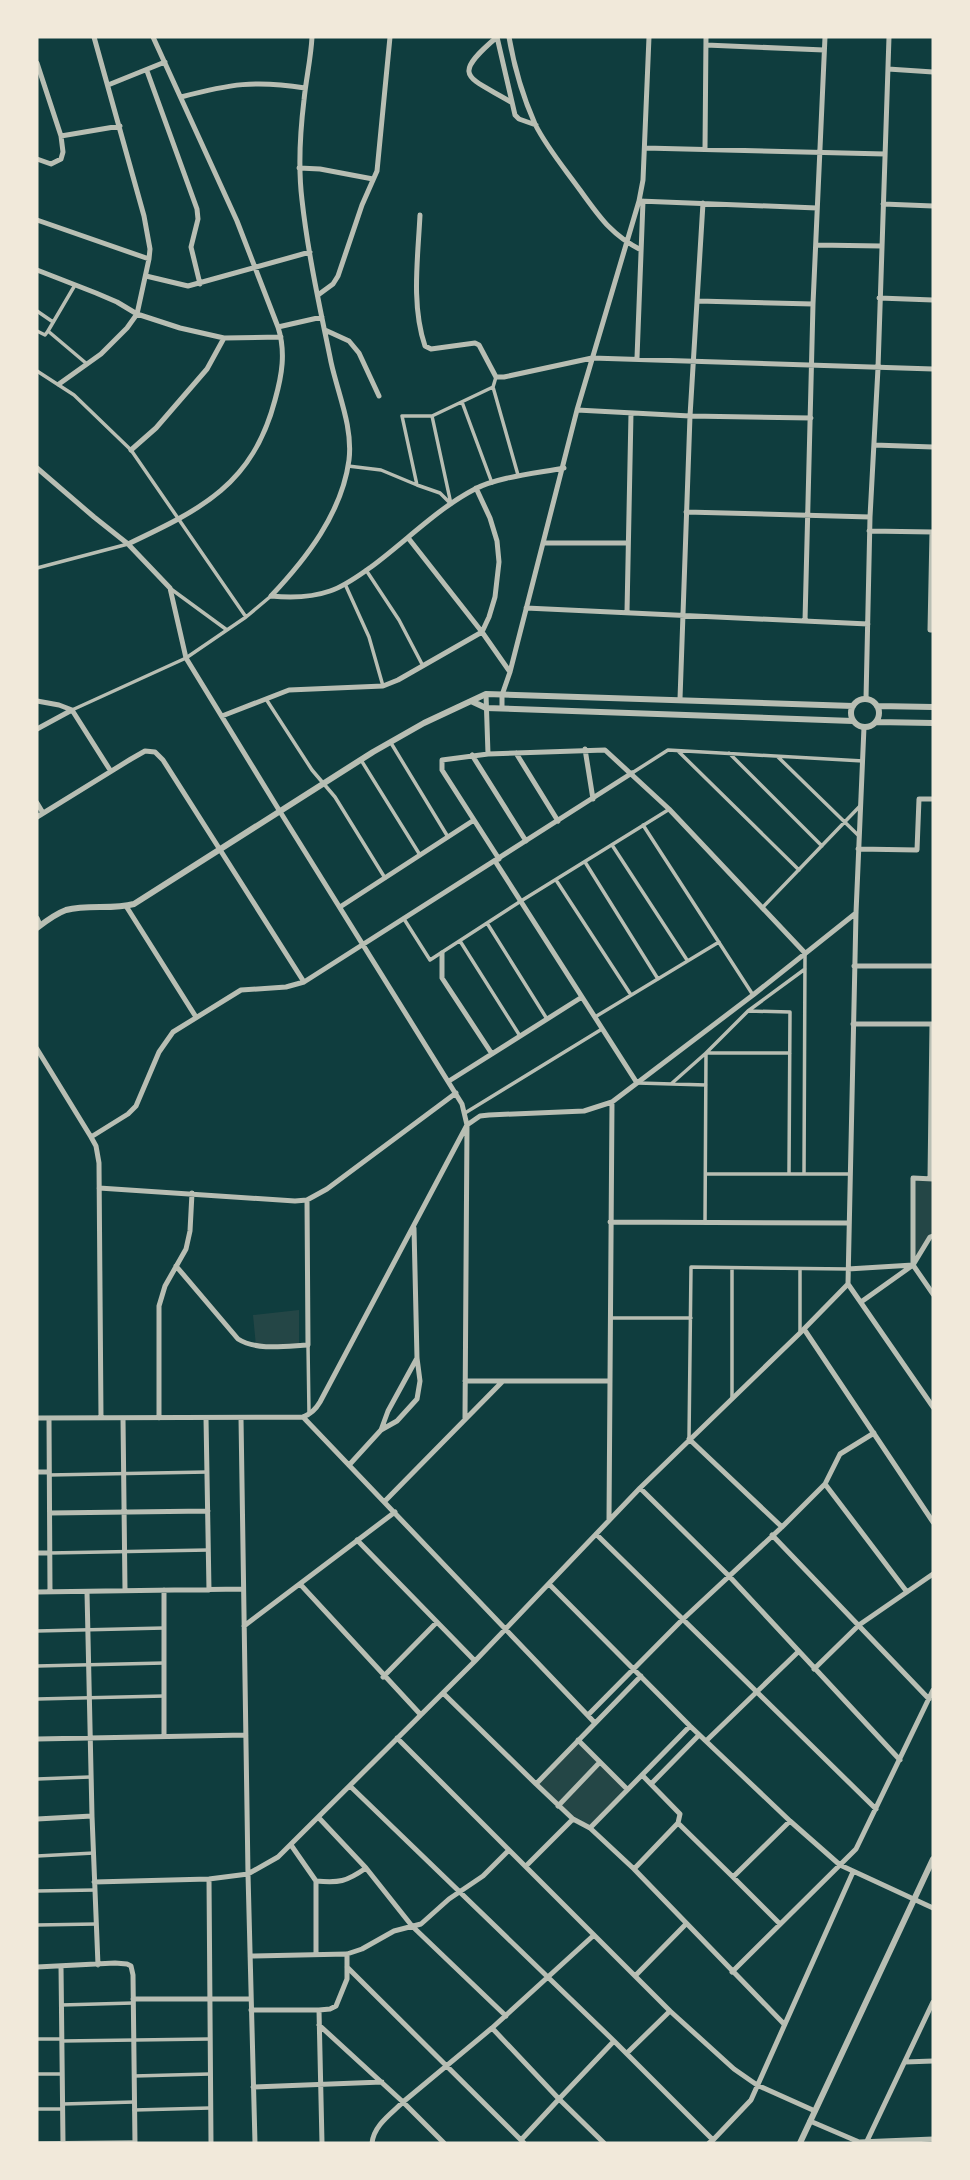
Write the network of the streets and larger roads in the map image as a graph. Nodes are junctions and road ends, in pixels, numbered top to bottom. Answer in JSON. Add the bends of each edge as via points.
{"nodes":[{"id":1,"x":94,"y":37,"type":"edge"},
{"id":2,"x":153,"y":37,"type":"edge"},
{"id":3,"x":312,"y":37,"type":"edge"},
{"id":4,"x":390,"y":37,"type":"edge"},
{"id":5,"x":497,"y":37,"type":"edge"},
{"id":6,"x":509,"y":37,"type":"edge"},
{"id":7,"x":649,"y":37,"type":"edge"},
{"id":8,"x":706,"y":37,"type":"edge"},
{"id":9,"x":825,"y":37,"type":"edge"},
{"id":10,"x":889,"y":37,"type":"edge"},
{"id":11,"x":706,"y":45,"type":"junction"},
{"id":12,"x":824,"y":50,"type":"junction"},
{"id":13,"x":165,"y":62,"type":"junction"},
{"id":14,"x":37,"y":63,"type":"edge"},
{"id":15,"x":888,"y":69,"type":"junction"},
{"id":16,"x":147,"y":71,"type":"junction"},
{"id":17,"x":933,"y":72,"type":"edge"},
{"id":18,"x":108,"y":85,"type":"junction"},
{"id":19,"x":306,"y":88,"type":"junction"},
{"id":20,"x":181,"y":97,"type":"junction"},
{"id":21,"x":511,"y":102,"type":"junction"},
{"id":22,"x":536,"y":125,"type":"junction"},
{"id":23,"x":120,"y":126,"type":"junction"},
{"id":24,"x":61,"y":136,"type":"junction"},
{"id":25,"x":645,"y":148,"type":"junction"},
{"id":26,"x":705,"y":148,"type":"junction"},
{"id":27,"x":821,"y":152,"type":"junction"},
{"id":28,"x":885,"y":154,"type":"junction"},
{"id":29,"x":37,"y":159,"type":"edge"},
{"id":30,"x":299,"y":168,"type":"junction"},
{"id":31,"x":373,"y":179,"type":"junction"},
{"id":32,"x":641,"y":201,"type":"junction"},
{"id":33,"x":703,"y":203,"type":"junction"},
{"id":34,"x":883,"y":204,"type":"junction"},
{"id":35,"x":933,"y":206,"type":"edge"},
{"id":36,"x":817,"y":208,"type":"junction"},
{"id":37,"x":420,"y":215,"type":"dead end"},
{"id":38,"x":37,"y":220,"type":"edge"},
{"id":39,"x":627,"y":243,"type":"junction"},
{"id":40,"x":816,"y":245,"type":"junction"},
{"id":41,"x":881,"y":246,"type":"junction"},
{"id":42,"x":641,"y":250,"type":"junction"},
{"id":43,"x":310,"y":252,"type":"junction"},
{"id":44,"x":149,"y":259,"type":"junction"},
{"id":45,"x":254,"y":269,"type":"junction"},
{"id":46,"x":37,"y":270,"type":"edge"},
{"id":47,"x":146,"y":276,"type":"junction"},
{"id":48,"x":200,"y":284,"type":"junction"},
{"id":49,"x":75,"y":285,"type":"junction"},
{"id":50,"x":318,"y":295,"type":"junction"},
{"id":51,"x":879,"y":298,"type":"junction"},
{"id":52,"x":933,"y":300,"type":"edge"},
{"id":53,"x":698,"y":301,"type":"junction"},
{"id":54,"x":813,"y":304,"type":"junction"},
{"id":55,"x":37,"y":310,"type":"edge"},
{"id":56,"x":137,"y":314,"type":"junction"},
{"id":57,"x":322,"y":317,"type":"junction"},
{"id":58,"x":53,"y":322,"type":"junction"},
{"id":59,"x":278,"y":327,"type":"junction"},
{"id":60,"x":325,"y":330,"type":"junction"},
{"id":61,"x":37,"y":331,"type":"edge"},
{"id":62,"x":48,"y":331,"type":"junction"},
{"id":63,"x":281,"y":337,"type":"junction"},
{"id":64,"x":224,"y":338,"type":"junction"},
{"id":65,"x":592,"y":358,"type":"junction"},
{"id":66,"x":638,"y":358,"type":"junction"},
{"id":67,"x":695,"y":360,"type":"junction"},
{"id":68,"x":88,"y":365,"type":"junction"},
{"id":69,"x":812,"y":365,"type":"junction"},
{"id":70,"x":878,"y":368,"type":"junction"},
{"id":71,"x":933,"y":369,"type":"edge"},
{"id":72,"x":37,"y":370,"type":"edge"},
{"id":73,"x":496,"y":377,"type":"junction"},
{"id":74,"x":59,"y":384,"type":"junction"},
{"id":75,"x":493,"y":387,"type":"junction"},
{"id":76,"x":379,"y":396,"type":"dead end"},
{"id":77,"x":462,"y":402,"type":"junction"},
{"id":78,"x":577,"y":410,"type":"junction"},
{"id":79,"x":631,"y":413,"type":"junction"},
{"id":80,"x":432,"y":416,"type":"junction"},
{"id":81,"x":690,"y":416,"type":"junction"},
{"id":82,"x":811,"y":418,"type":"junction"},
{"id":83,"x":874,"y":445,"type":"junction"},
{"id":84,"x":933,"y":447,"type":"edge"},
{"id":85,"x":131,"y":450,"type":"junction"},
{"id":86,"x":348,"y":466,"type":"junction"},
{"id":87,"x":37,"y":468,"type":"edge"},
{"id":88,"x":564,"y":468,"type":"junction"},
{"id":89,"x":519,"y":477,"type":"junction"},
{"id":90,"x":492,"y":483,"type":"junction"},
{"id":91,"x":417,"y":485,"type":"junction"},
{"id":92,"x":476,"y":488,"type":"junction"},
{"id":93,"x":451,"y":504,"type":"junction"},
{"id":94,"x":686,"y":512,"type":"junction"},
{"id":95,"x":808,"y":515,"type":"junction"},
{"id":96,"x":870,"y":517,"type":"junction"},
{"id":97,"x":179,"y":520,"type":"junction"},
{"id":98,"x":869,"y":531,"type":"junction"},
{"id":99,"x":933,"y":532,"type":"edge"},
{"id":100,"x":409,"y":539,"type":"junction"},
{"id":101,"x":544,"y":542,"type":"junction"},
{"id":102,"x":628,"y":543,"type":"junction"},
{"id":103,"x":128,"y":544,"type":"junction"},
{"id":104,"x":37,"y":568,"type":"edge"},
{"id":105,"x":366,"y":570,"type":"junction"},
{"id":106,"x":345,"y":584,"type":"junction"},
{"id":107,"x":170,"y":588,"type":"junction"},
{"id":108,"x":271,"y":596,"type":"junction"},
{"id":109,"x":527,"y":608,"type":"junction"},
{"id":110,"x":628,"y":612,"type":"junction"},
{"id":111,"x":682,"y":615,"type":"junction"},
{"id":112,"x":246,"y":617,"type":"junction"},
{"id":113,"x":805,"y":621,"type":"junction"},
{"id":114,"x":867,"y":624,"type":"junction"},
{"id":115,"x":933,"y":630,"type":"edge"},
{"id":116,"x":228,"y":631,"type":"junction"},
{"id":117,"x":482,"y":632,"type":"junction"},
{"id":118,"x":186,"y":658,"type":"junction"},
{"id":119,"x":423,"y":666,"type":"junction"},
{"id":120,"x":510,"y":672,"type":"junction"},
{"id":121,"x":383,"y":686,"type":"junction"},
{"id":122,"x":486,"y":694,"type":"junction"},
{"id":123,"x":502,"y":695,"type":"junction"},
{"id":124,"x":265,"y":698,"type":"junction"},
{"id":125,"x":680,"y":699,"type":"junction"},
{"id":126,"x":866,"y":699,"type":"junction"},
{"id":127,"x":37,"y":701,"type":"edge"},
{"id":128,"x":471,"y":701,"type":"junction"},
{"id":129,"x":853,"y":706,"type":"junction"},
{"id":130,"x":877,"y":706,"type":"junction"},
{"id":131,"x":486,"y":708,"type":"junction"},
{"id":132,"x":502,"y":708,"type":"junction"},
{"id":133,"x":933,"y":708,"type":"edge"},
{"id":134,"x":72,"y":710,"type":"junction"},
{"id":135,"x":222,"y":716,"type":"junction"},
{"id":136,"x":853,"y":721,"type":"junction"},
{"id":137,"x":876,"y":722,"type":"junction"},
{"id":138,"x":933,"y":723,"type":"edge"},
{"id":139,"x":864,"y":727,"type":"junction"},
{"id":140,"x":37,"y":729,"type":"edge"},
{"id":141,"x":391,"y":742,"type":"junction"},
{"id":142,"x":586,"y":749,"type":"junction"},
{"id":143,"x":678,"y":750,"type":"junction"},
{"id":144,"x":516,"y":753,"type":"junction"},
{"id":145,"x":729,"y":753,"type":"junction"},
{"id":146,"x":488,"y":754,"type":"junction"},
{"id":147,"x":472,"y":755,"type":"junction"},
{"id":148,"x":776,"y":756,"type":"junction"},
{"id":149,"x":361,"y":760,"type":"junction"},
{"id":150,"x":863,"y":761,"type":"junction"},
{"id":151,"x":110,"y":770,"type":"junction"},
{"id":152,"x":632,"y":773,"type":"junction"},
{"id":153,"x":323,"y":783,"type":"junction"},
{"id":154,"x":593,"y":799,"type":"junction"},
{"id":155,"x":933,"y":799,"type":"edge"},
{"id":156,"x":37,"y":803,"type":"edge"},
{"id":157,"x":860,"y":805,"type":"junction"},
{"id":158,"x":670,"y":809,"type":"junction"},
{"id":159,"x":279,"y":810,"type":"junction"},
{"id":160,"x":40,"y":815,"type":"edge"},
{"id":161,"x":474,"y":820,"type":"junction"},
{"id":162,"x":558,"y":821,"type":"junction"},
{"id":163,"x":844,"y":822,"type":"junction"},
{"id":164,"x":643,"y":825,"type":"junction"},
{"id":165,"x":449,"y":836,"type":"junction"},
{"id":166,"x":859,"y":836,"type":"junction"},
{"id":167,"x":527,"y":841,"type":"junction"},
{"id":168,"x":612,"y":845,"type":"junction"},
{"id":169,"x":822,"y":846,"type":"junction"},
{"id":170,"x":219,"y":849,"type":"junction"},
{"id":171,"x":859,"y":849,"type":"junction"},
{"id":172,"x":420,"y":855,"type":"junction"},
{"id":173,"x":497,"y":860,"type":"junction"},
{"id":174,"x":584,"y":862,"type":"junction"},
{"id":175,"x":799,"y":870,"type":"junction"},
{"id":176,"x":385,"y":878,"type":"junction"},
{"id":177,"x":555,"y":880,"type":"junction"},
{"id":178,"x":521,"y":901,"type":"junction"},
{"id":179,"x":126,"y":906,"type":"junction"},
{"id":180,"x":340,"y":907,"type":"junction"},
{"id":181,"x":762,"y":908,"type":"junction"},
{"id":182,"x":856,"y":913,"type":"junction"},
{"id":183,"x":404,"y":919,"type":"junction"},
{"id":184,"x":488,"y":923,"type":"junction"},
{"id":185,"x":38,"y":924,"type":"edge"},
{"id":186,"x":460,"y":941,"type":"junction"},
{"id":187,"x":719,"y":942,"type":"junction"},
{"id":188,"x":363,"y":945,"type":"junction"},
{"id":189,"x":442,"y":953,"type":"junction"},
{"id":190,"x":805,"y":953,"type":"junction"},
{"id":191,"x":687,"y":960,"type":"junction"},
{"id":192,"x":854,"y":966,"type":"junction"},
{"id":193,"x":933,"y":966,"type":"edge"},
{"id":194,"x":805,"y":969,"type":"junction"},
{"id":195,"x":658,"y":979,"type":"junction"},
{"id":196,"x":304,"y":982,"type":"junction"},
{"id":197,"x":631,"y":995,"type":"junction"},
{"id":198,"x":753,"y":995,"type":"junction"},
{"id":199,"x":582,"y":997,"type":"junction"},
{"id":200,"x":748,"y":1011,"type":"junction"},
{"id":201,"x":196,"y":1017,"type":"junction"},
{"id":202,"x":595,"y":1017,"type":"junction"},
{"id":203,"x":547,"y":1019,"type":"junction"},
{"id":204,"x":853,"y":1024,"type":"junction"},
{"id":205,"x":933,"y":1024,"type":"edge"},
{"id":206,"x":602,"y":1029,"type":"junction"},
{"id":207,"x":520,"y":1036,"type":"junction"},
{"id":208,"x":38,"y":1053,"type":"edge"},
{"id":209,"x":706,"y":1053,"type":"junction"},
{"id":210,"x":790,"y":1053,"type":"junction"},
{"id":211,"x":492,"y":1054,"type":"junction"},
{"id":212,"x":449,"y":1082,"type":"junction"},
{"id":213,"x":637,"y":1083,"type":"junction"},
{"id":214,"x":671,"y":1084,"type":"junction"},
{"id":215,"x":706,"y":1086,"type":"junction"},
{"id":216,"x":456,"y":1093,"type":"junction"},
{"id":217,"x":612,"y":1102,"type":"junction"},
{"id":218,"x":465,"y":1112,"type":"junction"},
{"id":219,"x":467,"y":1125,"type":"junction"},
{"id":220,"x":91,"y":1137,"type":"junction"},
{"id":221,"x":706,"y":1174,"type":"junction"},
{"id":222,"x":789,"y":1174,"type":"junction"},
{"id":223,"x":804,"y":1174,"type":"junction"},
{"id":224,"x":850,"y":1174,"type":"junction"},
{"id":225,"x":931,"y":1179,"type":"edge"},
{"id":226,"x":99,"y":1188,"type":"junction"},
{"id":227,"x":192,"y":1193,"type":"junction"},
{"id":228,"x":307,"y":1200,"type":"junction"},
{"id":229,"x":610,"y":1222,"type":"junction"},
{"id":230,"x":705,"y":1223,"type":"junction"},
{"id":231,"x":849,"y":1223,"type":"junction"},
{"id":232,"x":414,"y":1225,"type":"junction"},
{"id":233,"x":932,"y":1237,"type":"edge"},
{"id":234,"x":914,"y":1265,"type":"junction"},
{"id":235,"x":176,"y":1266,"type":"junction"},
{"id":236,"x":732,"y":1267,"type":"junction"},
{"id":237,"x":800,"y":1268,"type":"junction"},
{"id":238,"x":848,"y":1269,"type":"junction"},
{"id":239,"x":848,"y":1284,"type":"junction"},
{"id":240,"x":933,"y":1294,"type":"edge"},
{"id":241,"x":861,"y":1302,"type":"junction"},
{"id":242,"x":610,"y":1318,"type":"junction"},
{"id":243,"x":691,"y":1318,"type":"junction"},
{"id":244,"x":802,"y":1331,"type":"junction"},
{"id":245,"x":309,"y":1345,"type":"junction"},
{"id":246,"x":417,"y":1359,"type":"junction"},
{"id":247,"x":465,"y":1381,"type":"junction"},
{"id":248,"x":609,"y":1381,"type":"junction"},
{"id":249,"x":502,"y":1382,"type":"junction"},
{"id":250,"x":933,"y":1392,"type":"edge"},
{"id":251,"x":926,"y":1397,"type":"junction"},
{"id":252,"x":732,"y":1399,"type":"junction"},
{"id":253,"x":933,"y":1407,"type":"edge"},
{"id":254,"x":306,"y":1416,"type":"junction"},
{"id":255,"x":37,"y":1418,"type":"edge"},
{"id":256,"x":49,"y":1418,"type":"junction"},
{"id":257,"x":101,"y":1418,"type":"junction"},
{"id":258,"x":123,"y":1418,"type":"junction"},
{"id":259,"x":159,"y":1418,"type":"junction"},
{"id":260,"x":206,"y":1418,"type":"junction"},
{"id":261,"x":241,"y":1418,"type":"junction"},
{"id":262,"x":465,"y":1418,"type":"junction"},
{"id":263,"x":381,"y":1430,"type":"junction"},
{"id":264,"x":874,"y":1433,"type":"junction"},
{"id":265,"x":690,"y":1439,"type":"junction"},
{"id":266,"x":350,"y":1464,"type":"junction"},
{"id":267,"x":37,"y":1472,"type":"edge"},
{"id":268,"x":207,"y":1472,"type":"junction"},
{"id":269,"x":49,"y":1473,"type":"junction"},
{"id":270,"x":123,"y":1473,"type":"junction"},
{"id":271,"x":825,"y":1484,"type":"junction"},
{"id":272,"x":640,"y":1488,"type":"junction"},
{"id":273,"x":385,"y":1501,"type":"junction"},
{"id":274,"x":208,"y":1511,"type":"junction"},
{"id":275,"x":123,"y":1512,"type":"junction"},
{"id":276,"x":395,"y":1512,"type":"junction"},
{"id":277,"x":50,"y":1513,"type":"junction"},
{"id":278,"x":609,"y":1520,"type":"junction"},
{"id":279,"x":933,"y":1522,"type":"edge"},
{"id":280,"x":782,"y":1527,"type":"junction"},
{"id":281,"x":596,"y":1534,"type":"junction"},
{"id":282,"x":772,"y":1535,"type":"junction"},
{"id":283,"x":357,"y":1540,"type":"junction"},
{"id":284,"x":208,"y":1550,"type":"junction"},
{"id":285,"x":124,"y":1552,"type":"junction"},
{"id":286,"x":37,"y":1553,"type":"edge"},
{"id":287,"x":50,"y":1553,"type":"junction"},
{"id":288,"x":933,"y":1574,"type":"edge"},
{"id":289,"x":729,"y":1576,"type":"junction"},
{"id":290,"x":300,"y":1584,"type":"junction"},
{"id":291,"x":550,"y":1585,"type":"junction"},
{"id":292,"x":243,"y":1589,"type":"junction"},
{"id":293,"x":125,"y":1590,"type":"junction"},
{"id":294,"x":164,"y":1590,"type":"junction"},
{"id":295,"x":209,"y":1590,"type":"junction"},
{"id":296,"x":37,"y":1592,"type":"edge"},
{"id":297,"x":50,"y":1592,"type":"junction"},
{"id":298,"x":87,"y":1592,"type":"junction"},
{"id":299,"x":907,"y":1592,"type":"junction"},
{"id":300,"x":682,"y":1620,"type":"junction"},
{"id":301,"x":437,"y":1622,"type":"junction"},
{"id":302,"x":859,"y":1625,"type":"junction"},
{"id":303,"x":244,"y":1626,"type":"junction"},
{"id":304,"x":164,"y":1628,"type":"junction"},
{"id":305,"x":88,"y":1630,"type":"junction"},
{"id":306,"x":505,"y":1630,"type":"junction"},
{"id":307,"x":37,"y":1631,"type":"edge"},
{"id":308,"x":798,"y":1653,"type":"junction"},
{"id":309,"x":475,"y":1661,"type":"junction"},
{"id":310,"x":164,"y":1663,"type":"junction"},
{"id":311,"x":89,"y":1665,"type":"junction"},
{"id":312,"x":37,"y":1667,"type":"edge"},
{"id":313,"x":814,"y":1668,"type":"junction"},
{"id":314,"x":633,"y":1669,"type":"junction"},
{"id":315,"x":383,"y":1676,"type":"junction"},
{"id":316,"x":641,"y":1676,"type":"junction"},
{"id":317,"x":933,"y":1690,"type":"edge"},
{"id":318,"x":758,"y":1692,"type":"junction"},
{"id":319,"x":443,"y":1693,"type":"junction"},
{"id":320,"x":164,"y":1696,"type":"junction"},
{"id":321,"x":37,"y":1699,"type":"edge"},
{"id":322,"x":89,"y":1699,"type":"junction"},
{"id":323,"x":929,"y":1699,"type":"junction"},
{"id":324,"x":420,"y":1714,"type":"junction"},
{"id":325,"x":588,"y":1716,"type":"junction"},
{"id":326,"x":595,"y":1723,"type":"junction"},
{"id":327,"x":690,"y":1726,"type":"junction"},
{"id":328,"x":246,"y":1735,"type":"junction"},
{"id":329,"x":699,"y":1735,"type":"junction"},
{"id":330,"x":164,"y":1736,"type":"junction"},
{"id":331,"x":90,"y":1738,"type":"junction"},
{"id":332,"x":397,"y":1738,"type":"junction"},
{"id":333,"x":37,"y":1739,"type":"edge"},
{"id":334,"x":578,"y":1740,"type":"junction"},
{"id":335,"x":706,"y":1741,"type":"junction"},
{"id":336,"x":900,"y":1759,"type":"junction"},
{"id":337,"x":600,"y":1762,"type":"junction"},
{"id":338,"x":642,"y":1775,"type":"junction"},
{"id":339,"x":92,"y":1777,"type":"junction"},
{"id":340,"x":37,"y":1779,"type":"edge"},
{"id":341,"x":536,"y":1784,"type":"junction"},
{"id":342,"x":651,"y":1784,"type":"junction"},
{"id":343,"x":350,"y":1786,"type":"junction"},
{"id":344,"x":628,"y":1789,"type":"junction"},
{"id":345,"x":558,"y":1806,"type":"junction"},
{"id":346,"x":876,"y":1808,"type":"junction"},
{"id":347,"x":92,"y":1816,"type":"junction"},
{"id":348,"x":319,"y":1818,"type":"junction"},
{"id":349,"x":37,"y":1819,"type":"edge"},
{"id":350,"x":573,"y":1819,"type":"junction"},
{"id":351,"x":790,"y":1821,"type":"junction"},
{"id":352,"x":678,"y":1823,"type":"junction"},
{"id":353,"x":590,"y":1828,"type":"junction"},
{"id":354,"x":291,"y":1845,"type":"junction"},
{"id":355,"x":509,"y":1850,"type":"junction"},
{"id":356,"x":94,"y":1853,"type":"junction"},
{"id":357,"x":37,"y":1856,"type":"edge"},
{"id":358,"x":933,"y":1859,"type":"edge"},
{"id":359,"x":840,"y":1865,"type":"junction"},
{"id":360,"x":526,"y":1866,"type":"junction"},
{"id":361,"x":366,"y":1868,"type":"junction"},
{"id":362,"x":634,"y":1870,"type":"junction"},
{"id":363,"x":853,"y":1872,"type":"junction"},
{"id":364,"x":248,"y":1874,"type":"junction"},
{"id":365,"x":733,"y":1877,"type":"junction"},
{"id":366,"x":209,"y":1879,"type":"junction"},
{"id":367,"x":316,"y":1881,"type":"junction"},
{"id":368,"x":94,"y":1882,"type":"junction"},
{"id":369,"x":95,"y":1889,"type":"junction"},
{"id":370,"x":37,"y":1891,"type":"edge"},
{"id":371,"x":460,"y":1892,"type":"junction"},
{"id":372,"x":914,"y":1900,"type":"junction"},
{"id":373,"x":933,"y":1908,"type":"edge"},
{"id":374,"x":96,"y":1924,"type":"junction"},
{"id":375,"x":780,"y":1924,"type":"junction"},
{"id":376,"x":37,"y":1925,"type":"edge"},
{"id":377,"x":685,"y":1925,"type":"junction"},
{"id":378,"x":412,"y":1926,"type":"junction"},
{"id":379,"x":594,"y":1935,"type":"junction"},
{"id":380,"x":316,"y":1954,"type":"junction"},
{"id":381,"x":346,"y":1954,"type":"junction"},
{"id":382,"x":250,"y":1956,"type":"junction"},
{"id":383,"x":98,"y":1965,"type":"junction"},
{"id":384,"x":61,"y":1966,"type":"junction"},
{"id":385,"x":37,"y":1967,"type":"edge"},
{"id":386,"x":348,"y":1967,"type":"junction"},
{"id":387,"x":732,"y":1972,"type":"junction"},
{"id":388,"x":635,"y":1976,"type":"junction"},
{"id":389,"x":550,"y":1978,"type":"junction"},
{"id":390,"x":209,"y":1998,"type":"junction"},
{"id":391,"x":251,"y":1999,"type":"junction"},
{"id":392,"x":133,"y":2001,"type":"junction"},
{"id":393,"x":933,"y":2001,"type":"edge"},
{"id":394,"x":61,"y":2006,"type":"junction"},
{"id":395,"x":251,"y":2010,"type":"junction"},
{"id":396,"x":319,"y":2010,"type":"junction"},
{"id":397,"x":670,"y":2011,"type":"junction"},
{"id":398,"x":506,"y":2016,"type":"junction"},
{"id":399,"x":784,"y":2024,"type":"junction"},
{"id":400,"x":319,"y":2025,"type":"junction"},
{"id":401,"x":492,"y":2028,"type":"junction"},
{"id":402,"x":37,"y":2039,"type":"edge"},
{"id":403,"x":209,"y":2039,"type":"junction"},
{"id":404,"x":62,"y":2040,"type":"junction"},
{"id":405,"x":133,"y":2040,"type":"junction"},
{"id":406,"x":614,"y":2041,"type":"junction"},
{"id":407,"x":627,"y":2053,"type":"junction"},
{"id":408,"x":933,"y":2060,"type":"edge"},
{"id":409,"x":905,"y":2062,"type":"junction"},
{"id":410,"x":447,"y":2066,"type":"junction"},
{"id":411,"x":37,"y":2074,"type":"edge"},
{"id":412,"x":62,"y":2074,"type":"junction"},
{"id":413,"x":210,"y":2074,"type":"junction"},
{"id":414,"x":134,"y":2076,"type":"junction"},
{"id":415,"x":382,"y":2082,"type":"junction"},
{"id":416,"x":321,"y":2084,"type":"junction"},
{"id":417,"x":757,"y":2085,"type":"junction"},
{"id":418,"x":253,"y":2087,"type":"junction"},
{"id":419,"x":559,"y":2099,"type":"junction"},
{"id":420,"x":403,"y":2102,"type":"junction"},
{"id":421,"x":63,"y":2106,"type":"junction"},
{"id":422,"x":134,"y":2106,"type":"junction"},
{"id":423,"x":210,"y":2108,"type":"junction"},
{"id":424,"x":37,"y":2109,"type":"edge"},
{"id":425,"x":815,"y":2111,"type":"junction"},
{"id":426,"x":810,"y":2120,"type":"junction"},
{"id":427,"x":933,"y":2139,"type":"edge"},
{"id":428,"x":867,"y":2141,"type":"junction"},
{"id":429,"x":522,"y":2142,"type":"edge"},
{"id":430,"x":711,"y":2142,"type":"edge"},
{"id":431,"x":859,"y":2142,"type":"edge"},
{"id":432,"x":37,"y":2143,"type":"edge"},
{"id":433,"x":63,"y":2143,"type":"edge"},
{"id":434,"x":135,"y":2143,"type":"edge"},
{"id":435,"x":211,"y":2143,"type":"edge"},
{"id":436,"x":255,"y":2143,"type":"edge"},
{"id":437,"x":322,"y":2143,"type":"edge"},
{"id":438,"x":372,"y":2143,"type":"edge"},
{"id":439,"x":444,"y":2143,"type":"edge"},
{"id":440,"x":604,"y":2143,"type":"edge"},
{"id":441,"x":800,"y":2143,"type":"edge"}],
"edges":[{"from":1,"to":18,"type":"street"},
{"from":2,"to":13,"type":"street"},
{"from":3,"to":19,"type":"street"},
{"from":4,"to":31,"type":"street"},
{"from":5,"to":21,"type":"street"},
{"from":5,"to":21,"type":"street","via":[[476,55],[469,73],[477,83]]},
{"from":6,"to":22,"type":"street"},
{"from":7,"to":25,"type":"street"},
{"from":8,"to":11,"type":"street"},
{"from":9,"to":12,"type":"street"},
{"from":10,"to":15,"type":"street"},
{"from":11,"to":12,"type":"street"},
{"from":11,"to":26,"type":"street"},
{"from":12,"to":27,"type":"street"},
{"from":13,"to":16,"type":"street"},
{"from":13,"to":20,"type":"street"},
{"from":14,"to":24,"type":"street"},
{"from":15,"to":17,"type":"street"},
{"from":15,"to":28,"type":"street"},
{"from":16,"to":18,"type":"street"},
{"from":16,"to":48,"type":"street","via":[[197,209],[191,247]]},
{"from":18,"to":23,"type":"street"},
{"from":19,"to":20,"type":"street","via":[[248,83]]},
{"from":19,"to":30,"type":"street"},
{"from":20,"to":45,"type":"street"},
{"from":21,"to":22,"type":"street","via":[[519,119]]},
{"from":22,"to":39,"type":"street","via":[[606,225]]},
{"from":23,"to":24,"type":"street"},
{"from":23,"to":44,"type":"street","via":[[144,216]]},
{"from":24,"to":29,"type":"street","via":[[61,159],[51,164]]},
{"from":25,"to":26,"type":"street"},
{"from":25,"to":32,"type":"street"},
{"from":26,"to":27,"type":"street"},
{"from":27,"to":28,"type":"street"},
{"from":27,"to":36,"type":"street"},
{"from":28,"to":34,"type":"street"},
{"from":30,"to":31,"type":"street"},
{"from":30,"to":43,"type":"street"},
{"from":31,"to":50,"type":"street","via":[[338,276]]},
{"from":32,"to":33,"type":"street"},
{"from":32,"to":39,"type":"street"},
{"from":32,"to":42,"type":"street"},
{"from":33,"to":36,"type":"street"},
{"from":33,"to":53,"type":"street"},
{"from":34,"to":35,"type":"street"},
{"from":34,"to":41,"type":"street"},
{"from":36,"to":40,"type":"street"},
{"from":37,"to":73,"type":"street","via":[[417,296],[425,346],[475,342]]},
{"from":38,"to":44,"type":"street"},
{"from":39,"to":42,"type":"street"},
{"from":39,"to":65,"type":"street"},
{"from":40,"to":41,"type":"street"},
{"from":40,"to":54,"type":"street"},
{"from":41,"to":51,"type":"street"},
{"from":42,"to":66,"type":"street"},
{"from":43,"to":45,"type":"street"},
{"from":43,"to":50,"type":"street"},
{"from":44,"to":47,"type":"street"},
{"from":45,"to":48,"type":"street"},
{"from":45,"to":59,"type":"street"},
{"from":46,"to":49,"type":"street"},
{"from":47,"to":48,"type":"street","via":[[188,286]]},
{"from":47,"to":56,"type":"street"},
{"from":49,"to":56,"type":"street"},
{"from":49,"to":58,"type":"street"},
{"from":50,"to":57,"type":"street"},
{"from":51,"to":52,"type":"street"},
{"from":51,"to":70,"type":"street"},
{"from":53,"to":54,"type":"street"},
{"from":53,"to":67,"type":"street"},
{"from":54,"to":69,"type":"street"},
{"from":55,"to":58,"type":"street"},
{"from":56,"to":64,"type":"street"},
{"from":56,"to":68,"type":"street"},
{"from":57,"to":59,"type":"street"},
{"from":57,"to":60,"type":"street"},
{"from":58,"to":62,"type":"street"},
{"from":59,"to":63,"type":"street"},
{"from":60,"to":76,"type":"street","via":[[349,341],[359,353]]},
{"from":60,"to":86,"type":"street","via":[[346,421]]},
{"from":61,"to":62,"type":"street","via":[[44,335]]},
{"from":62,"to":68,"type":"street"},
{"from":63,"to":64,"type":"street"},
{"from":63,"to":97,"type":"street","via":[[282,376],[263,437],[233,480]]},
{"from":64,"to":85,"type":"street","via":[[207,369]]},
{"from":65,"to":66,"type":"street"},
{"from":65,"to":73,"type":"street"},
{"from":65,"to":78,"type":"street"},
{"from":66,"to":67,"type":"street"},
{"from":67,"to":69,"type":"street"},
{"from":67,"to":81,"type":"street"},
{"from":68,"to":74,"type":"street"},
{"from":69,"to":70,"type":"street"},
{"from":69,"to":82,"type":"street"},
{"from":70,"to":71,"type":"street"},
{"from":70,"to":83,"type":"street"},
{"from":72,"to":74,"type":"street"},
{"from":73,"to":75,"type":"street"},
{"from":74,"to":85,"type":"street"},
{"from":75,"to":77,"type":"street"},
{"from":75,"to":89,"type":"street"},
{"from":77,"to":80,"type":"street"},
{"from":77,"to":90,"type":"street"},
{"from":78,"to":79,"type":"street"},
{"from":78,"to":88,"type":"street"},
{"from":79,"to":81,"type":"street"},
{"from":79,"to":102,"type":"street"},
{"from":80,"to":91,"type":"street","via":[[402,416]]},
{"from":80,"to":93,"type":"street"},
{"from":81,"to":82,"type":"street"},
{"from":81,"to":94,"type":"street"},
{"from":82,"to":95,"type":"street"},
{"from":83,"to":84,"type":"street"},
{"from":83,"to":96,"type":"street"},
{"from":85,"to":97,"type":"street"},
{"from":86,"to":91,"type":"street","via":[[381,470]]},
{"from":86,"to":108,"type":"street","via":[[340,495],[320,533]]},
{"from":87,"to":103,"type":"street"},
{"from":88,"to":89,"type":"street"},
{"from":88,"to":101,"type":"street"},
{"from":89,"to":90,"type":"street"},
{"from":90,"to":92,"type":"street"},
{"from":91,"to":93,"type":"street","via":[[440,493]]},
{"from":92,"to":93,"type":"street"},
{"from":92,"to":117,"type":"street","via":[[490,518],[499,562],[495,597]]},
{"from":93,"to":100,"type":"street"},
{"from":94,"to":95,"type":"street"},
{"from":94,"to":111,"type":"street"},
{"from":95,"to":96,"type":"street"},
{"from":95,"to":113,"type":"street"},
{"from":96,"to":98,"type":"street"},
{"from":97,"to":103,"type":"street"},
{"from":97,"to":112,"type":"street"},
{"from":98,"to":99,"type":"street"},
{"from":98,"to":114,"type":"street"},
{"from":99,"to":115,"type":"street"},
{"from":100,"to":105,"type":"street"},
{"from":100,"to":117,"type":"street"},
{"from":101,"to":102,"type":"street"},
{"from":101,"to":109,"type":"street"},
{"from":102,"to":110,"type":"street"},
{"from":103,"to":104,"type":"street"},
{"from":103,"to":107,"type":"street"},
{"from":105,"to":106,"type":"street"},
{"from":105,"to":119,"type":"street"},
{"from":106,"to":108,"type":"street","via":[[310,596]]},
{"from":106,"to":121,"type":"street","via":[[369,637]]},
{"from":107,"to":116,"type":"street"},
{"from":107,"to":118,"type":"street"},
{"from":108,"to":112,"type":"street"},
{"from":109,"to":110,"type":"street"},
{"from":109,"to":120,"type":"street"},
{"from":110,"to":111,"type":"street"},
{"from":111,"to":113,"type":"street"},
{"from":111,"to":125,"type":"street"},
{"from":112,"to":116,"type":"street"},
{"from":113,"to":114,"type":"street"},
{"from":114,"to":126,"type":"street"},
{"from":116,"to":118,"type":"street"},
{"from":117,"to":119,"type":"street"},
{"from":117,"to":120,"type":"street"},
{"from":118,"to":134,"type":"street"},
{"from":118,"to":135,"type":"street"},
{"from":119,"to":121,"type":"street"},
{"from":120,"to":123,"type":"street"},
{"from":121,"to":124,"type":"street","via":[[289,690]]},
{"from":122,"to":123,"type":"street"},
{"from":122,"to":128,"type":"street"},
{"from":122,"to":131,"type":"street"},
{"from":123,"to":125,"type":"street"},
{"from":123,"to":132,"type":"street"},
{"from":124,"to":135,"type":"street"},
{"from":124,"to":153,"type":"street"},
{"from":125,"to":129,"type":"street"},
{"from":126,"to":129,"type":"street"},
{"from":126,"to":130,"type":"street"},
{"from":127,"to":134,"type":"street"},
{"from":128,"to":131,"type":"street"},
{"from":128,"to":141,"type":"street"},
{"from":129,"to":136,"type":"street"},
{"from":130,"to":133,"type":"street"},
{"from":130,"to":137,"type":"street"},
{"from":131,"to":132,"type":"street"},
{"from":131,"to":146,"type":"street"},
{"from":132,"to":136,"type":"street"},
{"from":134,"to":140,"type":"street"},
{"from":134,"to":151,"type":"street"},
{"from":135,"to":159,"type":"street"},
{"from":136,"to":139,"type":"street"},
{"from":137,"to":138,"type":"street"},
{"from":137,"to":139,"type":"street"},
{"from":139,"to":150,"type":"street"},
{"from":141,"to":149,"type":"street"},
{"from":141,"to":165,"type":"street"},
{"from":142,"to":144,"type":"street"},
{"from":142,"to":152,"type":"street","via":[[605,750]]},
{"from":142,"to":154,"type":"street"},
{"from":143,"to":145,"type":"street"},
{"from":143,"to":152,"type":"street","via":[[668,750]]},
{"from":143,"to":175,"type":"street"},
{"from":144,"to":146,"type":"street"},
{"from":144,"to":162,"type":"street"},
{"from":145,"to":148,"type":"street"},
{"from":145,"to":169,"type":"street"},
{"from":146,"to":147,"type":"street"},
{"from":147,"to":161,"type":"street","via":[[448,758],[441,765]]},
{"from":147,"to":167,"type":"street"},
{"from":148,"to":150,"type":"street"},
{"from":148,"to":163,"type":"street"},
{"from":149,"to":153,"type":"street"},
{"from":149,"to":172,"type":"street"},
{"from":150,"to":157,"type":"street"},
{"from":151,"to":160,"type":"street"},
{"from":151,"to":170,"type":"street","via":[[145,751],[155,752]]},
{"from":152,"to":154,"type":"street"},
{"from":152,"to":158,"type":"street"},
{"from":153,"to":159,"type":"street"},
{"from":153,"to":176,"type":"street"},
{"from":154,"to":162,"type":"street"},
{"from":155,"to":171,"type":"street","via":[[919,799],[917,850]]},
{"from":156,"to":160,"type":"street"},
{"from":157,"to":163,"type":"street"},
{"from":157,"to":166,"type":"street"},
{"from":158,"to":164,"type":"street"},
{"from":158,"to":181,"type":"street"},
{"from":159,"to":170,"type":"street"},
{"from":159,"to":180,"type":"street"},
{"from":161,"to":165,"type":"street"},
{"from":161,"to":173,"type":"street"},
{"from":162,"to":167,"type":"street"},
{"from":163,"to":166,"type":"street"},
{"from":163,"to":169,"type":"street"},
{"from":164,"to":168,"type":"street"},
{"from":164,"to":187,"type":"street"},
{"from":165,"to":172,"type":"street"},
{"from":166,"to":171,"type":"street"},
{"from":167,"to":173,"type":"street"},
{"from":168,"to":174,"type":"street"},
{"from":168,"to":191,"type":"street"},
{"from":169,"to":175,"type":"street"},
{"from":170,"to":179,"type":"street"},
{"from":170,"to":196,"type":"street"},
{"from":171,"to":182,"type":"street"},
{"from":172,"to":176,"type":"street"},
{"from":173,"to":178,"type":"street"},
{"from":173,"to":183,"type":"street"},
{"from":174,"to":177,"type":"street"},
{"from":174,"to":195,"type":"street"},
{"from":175,"to":181,"type":"street"},
{"from":176,"to":180,"type":"street"},
{"from":177,"to":178,"type":"street"},
{"from":177,"to":197,"type":"street"},
{"from":178,"to":184,"type":"street"},
{"from":178,"to":199,"type":"street"},
{"from":179,"to":185,"type":"street","via":[[66,910]]},
{"from":179,"to":201,"type":"street"},
{"from":180,"to":188,"type":"street"},
{"from":181,"to":190,"type":"street"},
{"from":182,"to":190,"type":"street"},
{"from":182,"to":192,"type":"street"},
{"from":183,"to":188,"type":"street"},
{"from":183,"to":189,"type":"street","via":[[430,960]]},
{"from":184,"to":186,"type":"street"},
{"from":184,"to":203,"type":"street"},
{"from":186,"to":189,"type":"street"},
{"from":186,"to":207,"type":"street"},
{"from":187,"to":191,"type":"street"},
{"from":187,"to":198,"type":"street"},
{"from":188,"to":196,"type":"street"},
{"from":188,"to":212,"type":"street"},
{"from":189,"to":211,"type":"street","via":[[442,978]]},
{"from":190,"to":194,"type":"street"},
{"from":190,"to":198,"type":"street"},
{"from":191,"to":195,"type":"street"},
{"from":192,"to":193,"type":"street"},
{"from":192,"to":204,"type":"street"},
{"from":194,"to":200,"type":"street"},
{"from":194,"to":223,"type":"street"},
{"from":195,"to":197,"type":"street"},
{"from":196,"to":201,"type":"street","via":[[241,990]]},
{"from":197,"to":202,"type":"street"},
{"from":198,"to":213,"type":"street"},
{"from":199,"to":202,"type":"street"},
{"from":199,"to":203,"type":"street"},
{"from":200,"to":209,"type":"street"},
{"from":200,"to":210,"type":"street","via":[[790,1012]]},
{"from":201,"to":220,"type":"street","via":[[166,1040],[136,1106]]},
{"from":202,"to":206,"type":"street"},
{"from":203,"to":207,"type":"street"},
{"from":204,"to":205,"type":"street"},
{"from":204,"to":224,"type":"street"},
{"from":205,"to":225,"type":"street"},
{"from":206,"to":213,"type":"street"},
{"from":206,"to":218,"type":"street"},
{"from":207,"to":211,"type":"street"},
{"from":208,"to":220,"type":"street"},
{"from":209,"to":210,"type":"street"},
{"from":209,"to":214,"type":"street"},
{"from":209,"to":215,"type":"street"},
{"from":210,"to":222,"type":"street"},
{"from":211,"to":212,"type":"street"},
{"from":212,"to":216,"type":"street"},
{"from":213,"to":214,"type":"street"},
{"from":213,"to":217,"type":"street"},
{"from":214,"to":215,"type":"street"},
{"from":215,"to":221,"type":"street"},
{"from":216,"to":218,"type":"street"},
{"from":216,"to":228,"type":"street"},
{"from":217,"to":219,"type":"street","via":[[584,1111],[480,1116]]},
{"from":217,"to":229,"type":"street"},
{"from":218,"to":219,"type":"street"},
{"from":219,"to":232,"type":"street"},
{"from":219,"to":247,"type":"street"},
{"from":220,"to":226,"type":"street","via":[[99,1163]]},
{"from":221,"to":222,"type":"street"},
{"from":221,"to":230,"type":"street"},
{"from":222,"to":223,"type":"street"},
{"from":223,"to":224,"type":"street"},
{"from":224,"to":231,"type":"street"},
{"from":225,"to":234,"type":"street","via":[[913,1178]]},
{"from":226,"to":227,"type":"street"},
{"from":226,"to":257,"type":"street"},
{"from":227,"to":228,"type":"street"},
{"from":227,"to":235,"type":"street","via":[[186,1250]]},
{"from":228,"to":245,"type":"street"},
{"from":229,"to":230,"type":"street"},
{"from":229,"to":242,"type":"street"},
{"from":230,"to":231,"type":"street"},
{"from":231,"to":238,"type":"street"},
{"from":232,"to":246,"type":"street"},
{"from":232,"to":254,"type":"street","via":[[320,1402]]},
{"from":233,"to":234,"type":"street"},
{"from":234,"to":238,"type":"street"},
{"from":234,"to":240,"type":"street"},
{"from":234,"to":241,"type":"street"},
{"from":235,"to":245,"type":"street","via":[[246,1344]]},
{"from":235,"to":259,"type":"street","via":[[159,1306]]},
{"from":236,"to":237,"type":"street"},
{"from":236,"to":243,"type":"street","via":[[691,1266]]},
{"from":236,"to":252,"type":"street"},
{"from":237,"to":238,"type":"street"},
{"from":237,"to":244,"type":"street"},
{"from":238,"to":239,"type":"street"},
{"from":239,"to":241,"type":"street"},
{"from":239,"to":244,"type":"street"},
{"from":241,"to":251,"type":"street"},
{"from":242,"to":243,"type":"street"},
{"from":242,"to":248,"type":"street"},
{"from":243,"to":265,"type":"street"},
{"from":244,"to":252,"type":"street"},
{"from":244,"to":264,"type":"street"},
{"from":245,"to":254,"type":"street"},
{"from":246,"to":263,"type":"street"},
{"from":246,"to":263,"type":"street","via":[[417,1399],[397,1421]]},
{"from":247,"to":249,"type":"street"},
{"from":247,"to":262,"type":"street"},
{"from":248,"to":249,"type":"street"},
{"from":248,"to":278,"type":"street"},
{"from":249,"to":262,"type":"street"},
{"from":250,"to":251,"type":"street"},
{"from":251,"to":253,"type":"street"},
{"from":252,"to":265,"type":"street"},
{"from":254,"to":261,"type":"street"},
{"from":254,"to":266,"type":"street"},
{"from":255,"to":256,"type":"street"},
{"from":256,"to":257,"type":"street"},
{"from":256,"to":269,"type":"street"},
{"from":257,"to":258,"type":"street"},
{"from":258,"to":259,"type":"street"},
{"from":258,"to":270,"type":"street"},
{"from":259,"to":260,"type":"street"},
{"from":260,"to":261,"type":"street"},
{"from":260,"to":268,"type":"street"},
{"from":261,"to":292,"type":"street"},
{"from":262,"to":273,"type":"street"},
{"from":263,"to":266,"type":"street"},
{"from":264,"to":271,"type":"street","via":[[840,1454]]},
{"from":264,"to":279,"type":"street"},
{"from":265,"to":272,"type":"street"},
{"from":265,"to":280,"type":"street"},
{"from":266,"to":273,"type":"street"},
{"from":267,"to":269,"type":"street"},
{"from":268,"to":270,"type":"street"},
{"from":268,"to":274,"type":"street"},
{"from":269,"to":270,"type":"street"},
{"from":269,"to":277,"type":"street"},
{"from":270,"to":275,"type":"street"},
{"from":271,"to":280,"type":"street"},
{"from":271,"to":299,"type":"street"},
{"from":272,"to":278,"type":"street"},
{"from":272,"to":289,"type":"street"},
{"from":273,"to":276,"type":"street"},
{"from":274,"to":275,"type":"street"},
{"from":274,"to":284,"type":"street"},
{"from":275,"to":277,"type":"street"},
{"from":275,"to":285,"type":"street"},
{"from":276,"to":283,"type":"street"},
{"from":276,"to":306,"type":"street"},
{"from":277,"to":287,"type":"street"},
{"from":278,"to":281,"type":"street"},
{"from":280,"to":282,"type":"street"},
{"from":281,"to":291,"type":"street"},
{"from":281,"to":300,"type":"street"},
{"from":282,"to":289,"type":"street"},
{"from":282,"to":302,"type":"street"},
{"from":283,"to":290,"type":"street"},
{"from":283,"to":301,"type":"street"},
{"from":284,"to":285,"type":"street"},
{"from":284,"to":295,"type":"street"},
{"from":285,"to":287,"type":"street"},
{"from":285,"to":293,"type":"street"},
{"from":286,"to":287,"type":"street"},
{"from":287,"to":297,"type":"street"},
{"from":288,"to":299,"type":"street"},
{"from":289,"to":300,"type":"street"},
{"from":289,"to":308,"type":"street"},
{"from":290,"to":303,"type":"street"},
{"from":290,"to":315,"type":"street"},
{"from":291,"to":306,"type":"street"},
{"from":291,"to":314,"type":"street"},
{"from":292,"to":295,"type":"street"},
{"from":292,"to":303,"type":"street"},
{"from":293,"to":294,"type":"street"},
{"from":293,"to":298,"type":"street"},
{"from":294,"to":295,"type":"street"},
{"from":294,"to":304,"type":"street"},
{"from":296,"to":297,"type":"street"},
{"from":297,"to":298,"type":"street"},
{"from":298,"to":305,"type":"street"},
{"from":299,"to":302,"type":"street"},
{"from":300,"to":314,"type":"street"},
{"from":300,"to":318,"type":"street"},
{"from":301,"to":309,"type":"street"},
{"from":301,"to":315,"type":"street"},
{"from":302,"to":313,"type":"street"},
{"from":302,"to":323,"type":"street"},
{"from":303,"to":328,"type":"street"},
{"from":304,"to":305,"type":"street"},
{"from":304,"to":310,"type":"street"},
{"from":305,"to":307,"type":"street"},
{"from":305,"to":311,"type":"street"},
{"from":306,"to":309,"type":"street"},
{"from":306,"to":325,"type":"street"},
{"from":308,"to":313,"type":"street"},
{"from":308,"to":318,"type":"street"},
{"from":309,"to":319,"type":"street"},
{"from":310,"to":311,"type":"street"},
{"from":310,"to":320,"type":"street"},
{"from":311,"to":312,"type":"street"},
{"from":311,"to":322,"type":"street"},
{"from":313,"to":336,"type":"street"},
{"from":314,"to":316,"type":"street"},
{"from":314,"to":325,"type":"street"},
{"from":315,"to":324,"type":"street"},
{"from":316,"to":326,"type":"street"},
{"from":316,"to":327,"type":"street"},
{"from":317,"to":323,"type":"street"},
{"from":318,"to":335,"type":"street"},
{"from":318,"to":346,"type":"street"},
{"from":319,"to":324,"type":"street"},
{"from":319,"to":341,"type":"street"},
{"from":320,"to":322,"type":"street"},
{"from":320,"to":330,"type":"street"},
{"from":321,"to":322,"type":"street"},
{"from":322,"to":331,"type":"street"},
{"from":323,"to":336,"type":"street"},
{"from":324,"to":332,"type":"street"},
{"from":325,"to":326,"type":"street"},
{"from":326,"to":334,"type":"street"},
{"from":327,"to":329,"type":"street"},
{"from":327,"to":338,"type":"street"},
{"from":328,"to":330,"type":"street"},
{"from":328,"to":364,"type":"street"},
{"from":329,"to":335,"type":"street"},
{"from":329,"to":342,"type":"street"},
{"from":330,"to":331,"type":"street"},
{"from":331,"to":333,"type":"street"},
{"from":331,"to":339,"type":"street"},
{"from":332,"to":343,"type":"street"},
{"from":332,"to":355,"type":"street"},
{"from":334,"to":337,"type":"street"},
{"from":334,"to":341,"type":"street"},
{"from":335,"to":351,"type":"street"},
{"from":336,"to":346,"type":"street"},
{"from":337,"to":344,"type":"street"},
{"from":337,"to":345,"type":"street"},
{"from":338,"to":342,"type":"street"},
{"from":338,"to":344,"type":"street"},
{"from":339,"to":340,"type":"street"},
{"from":339,"to":347,"type":"street"},
{"from":341,"to":345,"type":"street"},
{"from":342,"to":352,"type":"street","via":[[680,1814]]},
{"from":343,"to":348,"type":"street"},
{"from":343,"to":371,"type":"street"},
{"from":344,"to":353,"type":"street"},
{"from":345,"to":350,"type":"street"},
{"from":346,"to":359,"type":"street","via":[[856,1849]]},
{"from":347,"to":349,"type":"street"},
{"from":347,"to":356,"type":"street"},
{"from":348,"to":354,"type":"street"},
{"from":348,"to":361,"type":"street"},
{"from":350,"to":353,"type":"street"},
{"from":350,"to":360,"type":"street"},
{"from":351,"to":359,"type":"street"},
{"from":351,"to":365,"type":"street"},
{"from":352,"to":362,"type":"street"},
{"from":352,"to":365,"type":"street"},
{"from":353,"to":362,"type":"street"},
{"from":354,"to":364,"type":"street"},
{"from":354,"to":367,"type":"street"},
{"from":355,"to":360,"type":"street"},
{"from":355,"to":371,"type":"street"},
{"from":356,"to":357,"type":"street"},
{"from":356,"to":368,"type":"street"},
{"from":358,"to":372,"type":"street"},
{"from":359,"to":363,"type":"street"},
{"from":359,"to":375,"type":"street"},
{"from":360,"to":379,"type":"street"},
{"from":361,"to":367,"type":"street","via":[[340,1882]]},
{"from":361,"to":378,"type":"street"},
{"from":362,"to":377,"type":"street"},
{"from":363,"to":372,"type":"street"},
{"from":363,"to":399,"type":"street"},
{"from":364,"to":366,"type":"street"},
{"from":364,"to":382,"type":"street"},
{"from":365,"to":375,"type":"street"},
{"from":366,"to":368,"type":"street"},
{"from":366,"to":390,"type":"street"},
{"from":367,"to":380,"type":"street"},
{"from":368,"to":369,"type":"street"},
{"from":369,"to":370,"type":"street"},
{"from":369,"to":374,"type":"street"},
{"from":371,"to":378,"type":"street","via":[[421,1924]]},
{"from":371,"to":389,"type":"street"},
{"from":372,"to":373,"type":"street"},
{"from":372,"to":425,"type":"street"},
{"from":374,"to":376,"type":"street"},
{"from":374,"to":383,"type":"street"},
{"from":375,"to":387,"type":"street"},
{"from":377,"to":387,"type":"street"},
{"from":377,"to":388,"type":"street"},
{"from":378,"to":381,"type":"street"},
{"from":378,"to":398,"type":"street"},
{"from":379,"to":388,"type":"street"},
{"from":379,"to":389,"type":"street"},
{"from":380,"to":381,"type":"street"},
{"from":380,"to":382,"type":"street"},
{"from":381,"to":386,"type":"street"},
{"from":382,"to":391,"type":"street"},
{"from":383,"to":384,"type":"street"},
{"from":383,"to":392,"type":"street","via":[[131,1966]]},
{"from":384,"to":385,"type":"street"},
{"from":384,"to":394,"type":"street"},
{"from":386,"to":396,"type":"street","via":[[336,2006]]},
{"from":386,"to":410,"type":"street"},
{"from":387,"to":399,"type":"street"},
{"from":388,"to":397,"type":"street"},
{"from":389,"to":398,"type":"street"},
{"from":389,"to":406,"type":"street"},
{"from":390,"to":391,"type":"street"},
{"from":390,"to":392,"type":"street"},
{"from":390,"to":403,"type":"street"},
{"from":391,"to":395,"type":"street"},
{"from":392,"to":394,"type":"street"},
{"from":392,"to":405,"type":"street"},
{"from":393,"to":409,"type":"street"},
{"from":394,"to":404,"type":"street"},
{"from":395,"to":396,"type":"street"},
{"from":395,"to":418,"type":"street"},
{"from":396,"to":400,"type":"street"},
{"from":397,"to":407,"type":"street"},
{"from":397,"to":417,"type":"street"},
{"from":398,"to":401,"type":"street"},
{"from":399,"to":417,"type":"street"},
{"from":400,"to":415,"type":"street"},
{"from":400,"to":416,"type":"street"},
{"from":401,"to":410,"type":"street"},
{"from":401,"to":419,"type":"street"},
{"from":402,"to":404,"type":"street"},
{"from":403,"to":405,"type":"street"},
{"from":403,"to":413,"type":"street"},
{"from":404,"to":405,"type":"street"},
{"from":404,"to":412,"type":"street"},
{"from":405,"to":414,"type":"street"},
{"from":406,"to":407,"type":"street"},
{"from":406,"to":419,"type":"street"},
{"from":407,"to":430,"type":"street"},
{"from":408,"to":409,"type":"street"},
{"from":409,"to":428,"type":"street"},
{"from":410,"to":420,"type":"street"},
{"from":410,"to":429,"type":"street"},
{"from":411,"to":412,"type":"street"},
{"from":412,"to":421,"type":"street"},
{"from":413,"to":414,"type":"street"},
{"from":413,"to":423,"type":"street"},
{"from":414,"to":422,"type":"street"},
{"from":415,"to":416,"type":"street"},
{"from":415,"to":420,"type":"street"},
{"from":416,"to":418,"type":"street"},
{"from":416,"to":437,"type":"street"},
{"from":417,"to":425,"type":"street"},
{"from":417,"to":430,"type":"street","via":[[751,2100]]},
{"from":418,"to":436,"type":"street"},
{"from":419,"to":429,"type":"street"},
{"from":419,"to":440,"type":"street"},
{"from":420,"to":438,"type":"street","via":[[379,2126]]},
{"from":420,"to":439,"type":"street"},
{"from":421,"to":422,"type":"street"},
{"from":421,"to":424,"type":"street"},
{"from":421,"to":433,"type":"street"},
{"from":422,"to":423,"type":"street"},
{"from":422,"to":434,"type":"street"},
{"from":423,"to":435,"type":"street"},
{"from":425,"to":426,"type":"street"},
{"from":426,"to":431,"type":"street"},
{"from":426,"to":441,"type":"street"},
{"from":427,"to":428,"type":"street"},
{"from":428,"to":431,"type":"street"},
{"from":432,"to":433,"type":"street"},
{"from":433,"to":434,"type":"street"}]}
